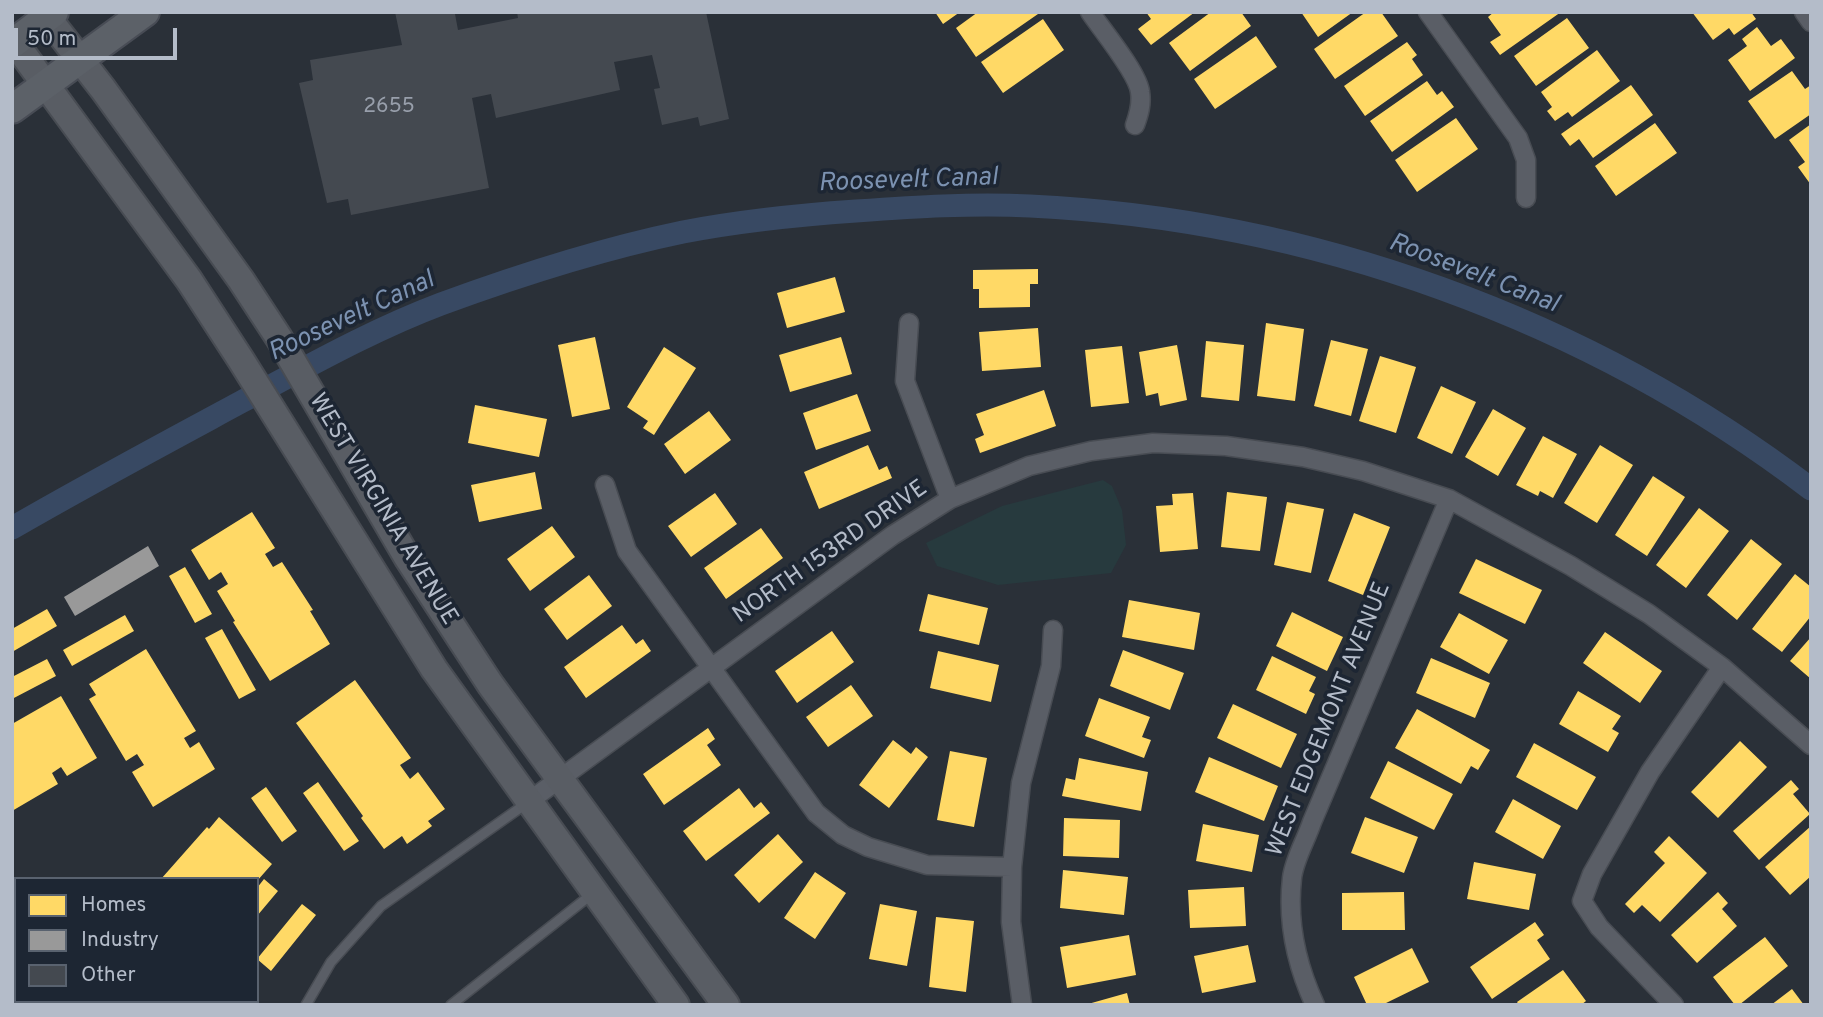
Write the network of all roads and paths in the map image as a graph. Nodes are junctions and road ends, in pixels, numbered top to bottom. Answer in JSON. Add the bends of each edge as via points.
{"nodes":[{"id":1,"x":145,"y":12,"type":"edge"},
{"id":2,"x":1090,"y":12,"type":"edge"},
{"id":3,"x":1428,"y":12,"type":"edge"},
{"id":4,"x":1804,"y":12,"type":"edge"},
{"id":5,"x":48,"y":14,"type":"edge"},
{"id":6,"x":1811,"y":22,"type":"edge"},
{"id":7,"x":13,"y":42,"type":"edge"},
{"id":8,"x":81,"y":60,"type":"junction"},
{"id":9,"x":46,"y":85,"type":"junction"},
{"id":10,"x":12,"y":109,"type":"edge"},
{"id":11,"x":1135,"y":125,"type":"dead end"},
{"id":12,"x":1526,"y":198,"type":"dead end"},
{"id":13,"x":909,"y":323,"type":"dead end"},
{"id":14,"x":605,"y":485,"type":"dead end"},
{"id":15,"x":950,"y":499,"type":"junction"},
{"id":16,"x":1449,"y":499,"type":"junction"},
{"id":17,"x":1053,"y":630,"type":"dead end"},
{"id":18,"x":1722,"y":667,"type":"junction"},
{"id":19,"x":709,"y":668,"type":"junction"},
{"id":20,"x":1811,"y":745,"type":"edge"},
{"id":21,"x":560,"y":779,"type":"junction"},
{"id":22,"x":528,"y":802,"type":"junction"},
{"id":23,"x":1012,"y":867,"type":"junction"},
{"id":24,"x":594,"y":892,"type":"junction"},
{"id":25,"x":306,"y":1005,"type":"edge"},
{"id":26,"x":450,"y":1005,"type":"edge"},
{"id":27,"x":676,"y":1005,"type":"edge"},
{"id":28,"x":726,"y":1005,"type":"edge"},
{"id":29,"x":1023,"y":1005,"type":"edge"},
{"id":30,"x":1315,"y":1005,"type":"edge"},
{"id":31,"x":1674,"y":1005,"type":"edge"}],
"edges":[{"from":1,"to":8,"type":"main road"},
{"from":2,"to":11,"type":"street","via":[[1140,89]]},
{"from":3,"to":12,"type":"street","via":[[1518,138],[1526,160]]},
{"from":4,"to":6,"type":"street"},
{"from":5,"to":7,"type":"main road"},
{"from":5,"to":8,"type":"main road","name":"WEST VIRGINIA AVENUE"},
{"from":7,"to":9,"type":"main road","name":"WEST VIRGINIA AVENUE"},
{"from":8,"to":9,"type":"main road"},
{"from":8,"to":21,"type":"main road","name":"WEST VIRGINIA AVENUE","via":[[201,222],[279,338],[440,610]]},
{"from":9,"to":10,"type":"main road"},
{"from":9,"to":22,"type":"main road","name":"WEST VIRGINIA AVENUE","via":[[241,360],[409,631]]},
{"from":13,"to":15,"type":"street","via":[[905,381]]},
{"from":14,"to":19,"type":"street","via":[[627,551]]},
{"from":15,"to":16,"type":"street","name":"NORTH 153RD DRIVE","via":[[1029,466],[1153,443],[1226,446],[1303,457]]},
{"from":15,"to":19,"type":"street","name":"NORTH 153RD DRIVE","via":[[892,535]]},
{"from":16,"to":18,"type":"street","name":"NORTH 153RD DRIVE","via":[[1649,614]]},
{"from":16,"to":30,"type":"street","name":"WEST EDGEMONT AVENUE","via":[[1292,876],[1292,928],[1303,979]]},
{"from":17,"to":23,"type":"street","via":[[1051,666],[1021,783]]},
{"from":18,"to":20,"type":"street","name":"NORTH 153RD DRIVE"},
{"from":18,"to":31,"type":"street","via":[[1650,772],[1592,874],[1582,901],[1599,927]]},
{"from":19,"to":21,"type":"street","name":"NORTH 153RD DRIVE"},
{"from":19,"to":23,"type":"street","via":[[816,813],[843,835],[927,865]]},
{"from":21,"to":22,"type":"street","name":"NORTH 153RD DRIVE"},
{"from":21,"to":28,"type":"main road","name":"WEST VIRGINIA AVENUE"},
{"from":22,"to":24,"type":"main road","name":"WEST VIRGINIA AVENUE"},
{"from":22,"to":25,"type":"lane","via":[[381,906],[331,962]]},
{"from":23,"to":29,"type":"street","via":[[1011,922]]},
{"from":24,"to":26,"type":"lane"},
{"from":24,"to":27,"type":"main road","name":"WEST VIRGINIA AVENUE"}]}
